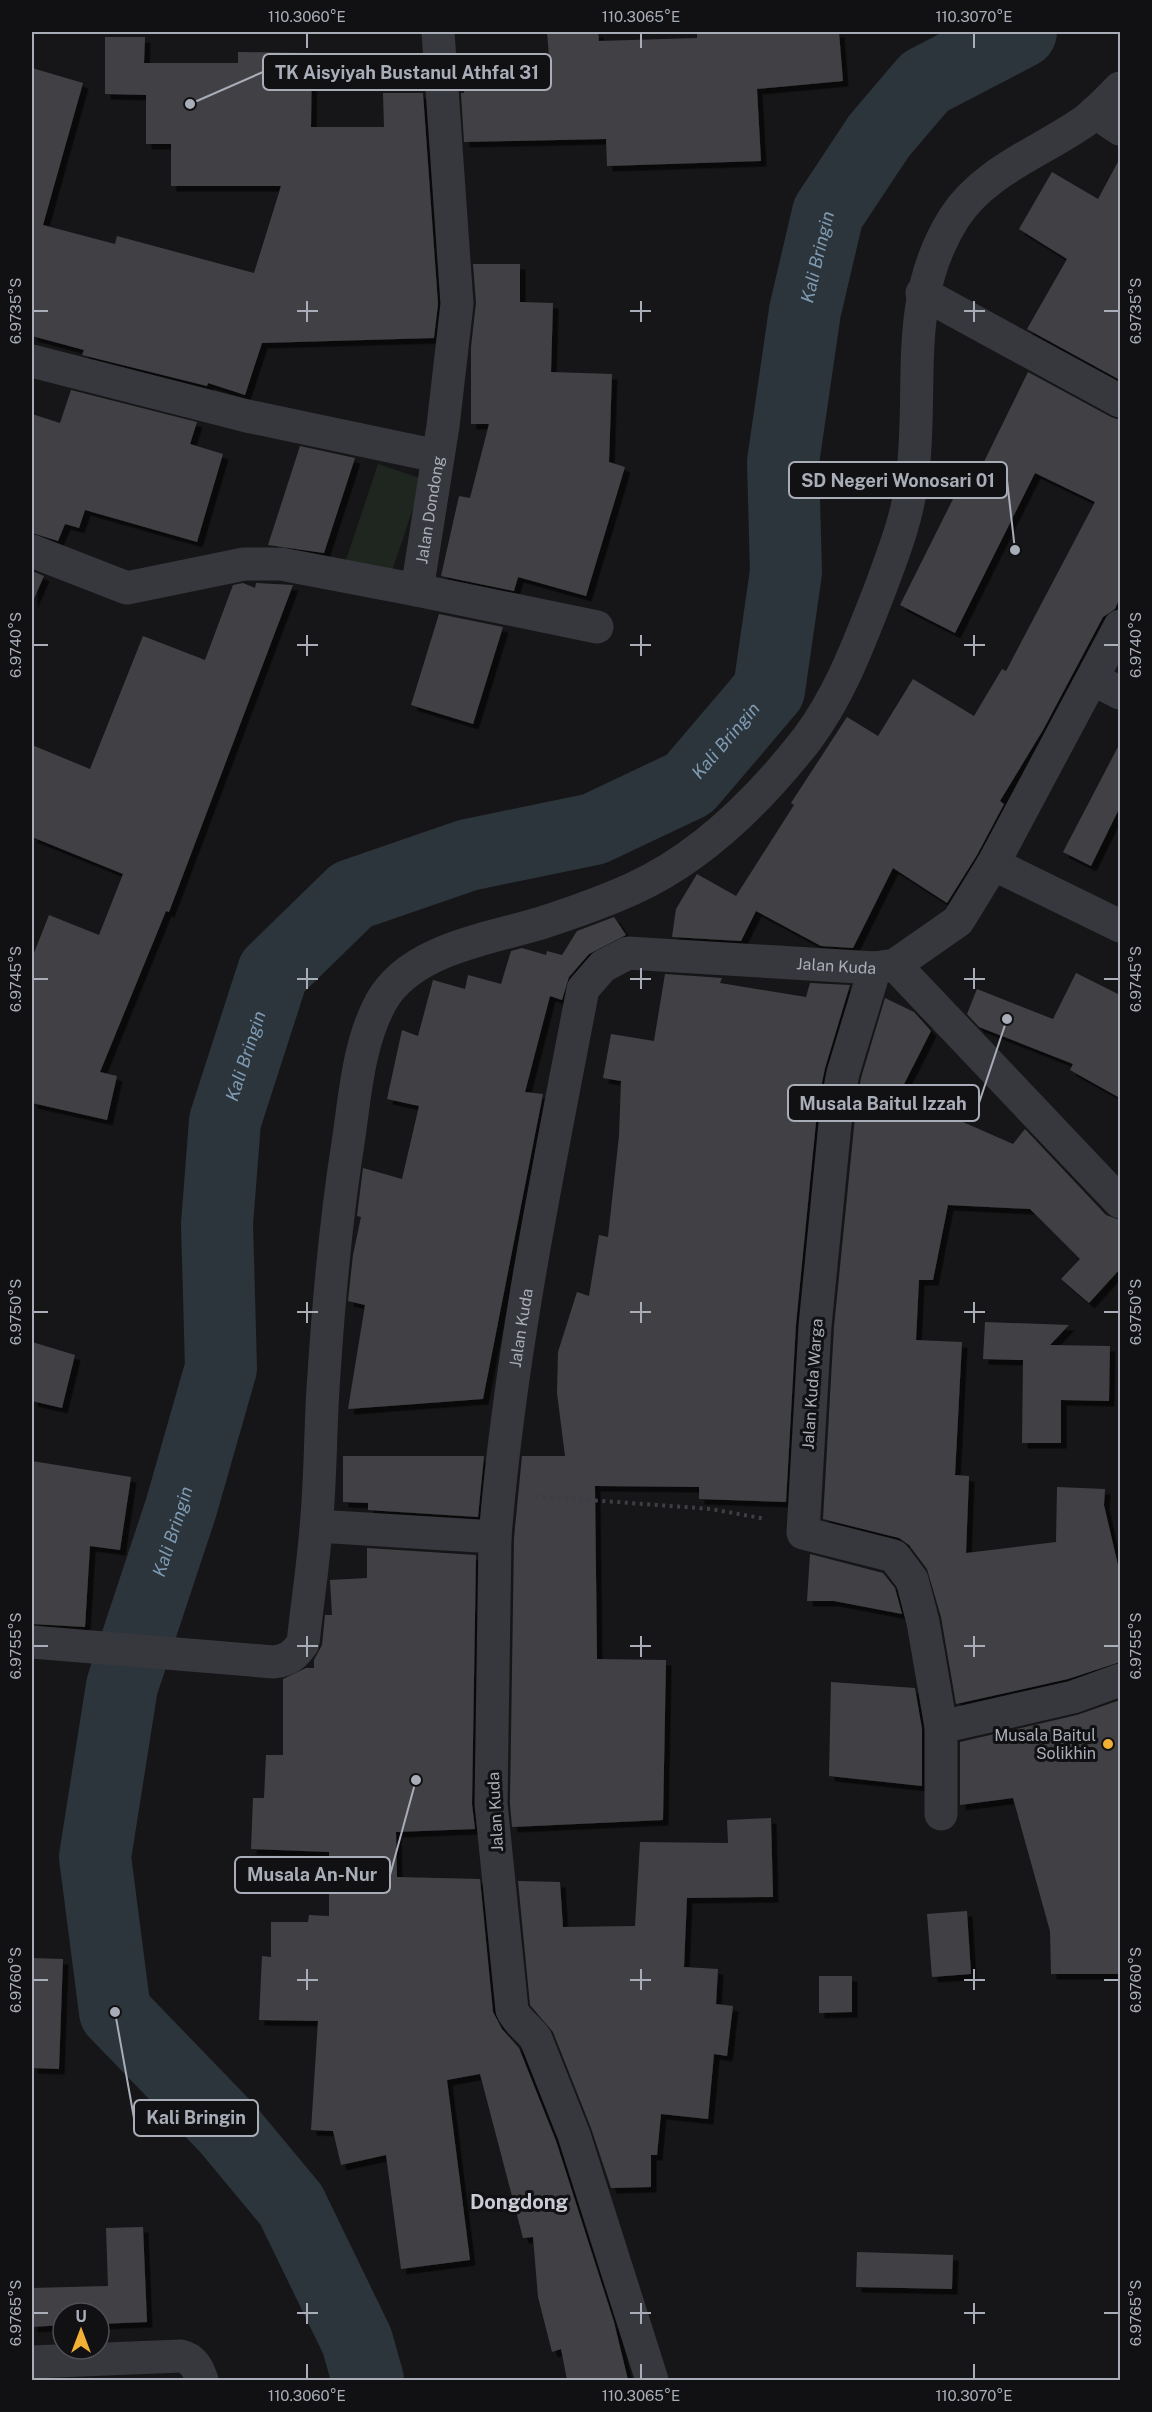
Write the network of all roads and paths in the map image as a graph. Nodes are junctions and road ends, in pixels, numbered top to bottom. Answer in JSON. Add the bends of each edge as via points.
{"nodes":[{"id":1,"x":438,"y":32,"type":"edge"},
{"id":2,"x":1120,"y":88,"type":"edge"},
{"id":3,"x":1108,"y":120,"type":"edge"},
{"id":4,"x":922,"y":293,"type":"junction"},
{"id":5,"x":32,"y":361,"type":"edge"},
{"id":6,"x":1120,"y":401,"type":"edge"},
{"id":7,"x":437,"y":456,"type":"junction"},
{"id":8,"x":32,"y":551,"type":"edge"},
{"id":9,"x":417,"y":590,"type":"junction"},
{"id":10,"x":1120,"y":626,"type":"edge"},
{"id":11,"x":597,"y":627,"type":"dead end"},
{"id":12,"x":1107,"y":686,"type":"edge"},
{"id":13,"x":993,"y":864,"type":"junction"},
{"id":14,"x":1120,"y":926,"type":"edge"},
{"id":15,"x":885,"y":966,"type":"junction"},
{"id":16,"x":1120,"y":1202,"type":"edge"},
{"id":17,"x":499,"y":1495,"type":"junction"},
{"id":18,"x":317,"y":1526,"type":"junction"},
{"id":19,"x":803,"y":1533,"type":"junction"},
{"id":20,"x":495,"y":1537,"type":"junction"},
{"id":21,"x":32,"y":1642,"type":"edge"},
{"id":22,"x":1120,"y":1680,"type":"edge"},
{"id":23,"x":941,"y":1727,"type":"junction"},
{"id":24,"x":941,"y":1814,"type":"dead end"},
{"id":25,"x":32,"y":2361,"type":"edge"},
{"id":26,"x":202,"y":2380,"type":"edge"},
{"id":27,"x":652,"y":2380,"type":"edge"}],
"edges":[{"from":1,"to":7,"type":"street","name":"Jalan Dondong","via":[[457,304]]},
{"from":2,"to":3,"type":"street"},
{"from":3,"to":4,"type":"street","via":[[977,190],[956,215],[935,253]]},
{"from":4,"to":6,"type":"street"},
{"from":4,"to":18,"type":"street","via":[[913,470],[905,522],[855,653],[835,696],[807,739],[725,827],[681,860],[635,888],[426,962],[393,986],[381,1003],[358,1077],[341,1183],[324,1373]]},
{"from":5,"to":7,"type":"street","via":[[247,416]]},
{"from":7,"to":9,"type":"street","name":"Jalan Dondong"},
{"from":8,"to":9,"type":"street","via":[[127,588],[244,564],[281,564]]},
{"from":9,"to":11,"type":"street"},
{"from":10,"to":12,"type":"street","name":"Jalan Kuda"},
{"from":12,"to":13,"type":"street","name":"Jalan Kuda"},
{"from":13,"to":14,"type":"street"},
{"from":13,"to":15,"type":"street","name":"Jalan Kuda","via":[[958,921]]},
{"from":15,"to":16,"type":"street"},
{"from":15,"to":17,"type":"street","name":"Jalan Kuda","via":[[628,953],[603,966],[583,989],[528,1272]]},
{"from":15,"to":19,"type":"street","name":"Jalan Kuda Warga","via":[[843,1073],[837,1104],[815,1326]]},
{"from":17,"to":19,"type":"path","via":[[576,1497],[711,1509],[764,1519]]},
{"from":17,"to":20,"type":"street","name":"Jalan Kuda"},
{"from":18,"to":20,"type":"street"},
{"from":18,"to":21,"type":"street","via":[[303,1643],[287,1660]]},
{"from":19,"to":23,"type":"street","via":[[885,1553],[902,1563],[912,1580],[923,1622]]},
{"from":20,"to":27,"type":"street","name":"Jalan Kuda","via":[[491,1804],[512,2010],[536,2039],[574,2135]]},
{"from":22,"to":23,"type":"street","via":[[1073,1697]]},
{"from":23,"to":24,"type":"street"},
{"from":25,"to":26,"type":"street","via":[[181,2356],[193,2362]]}]}
